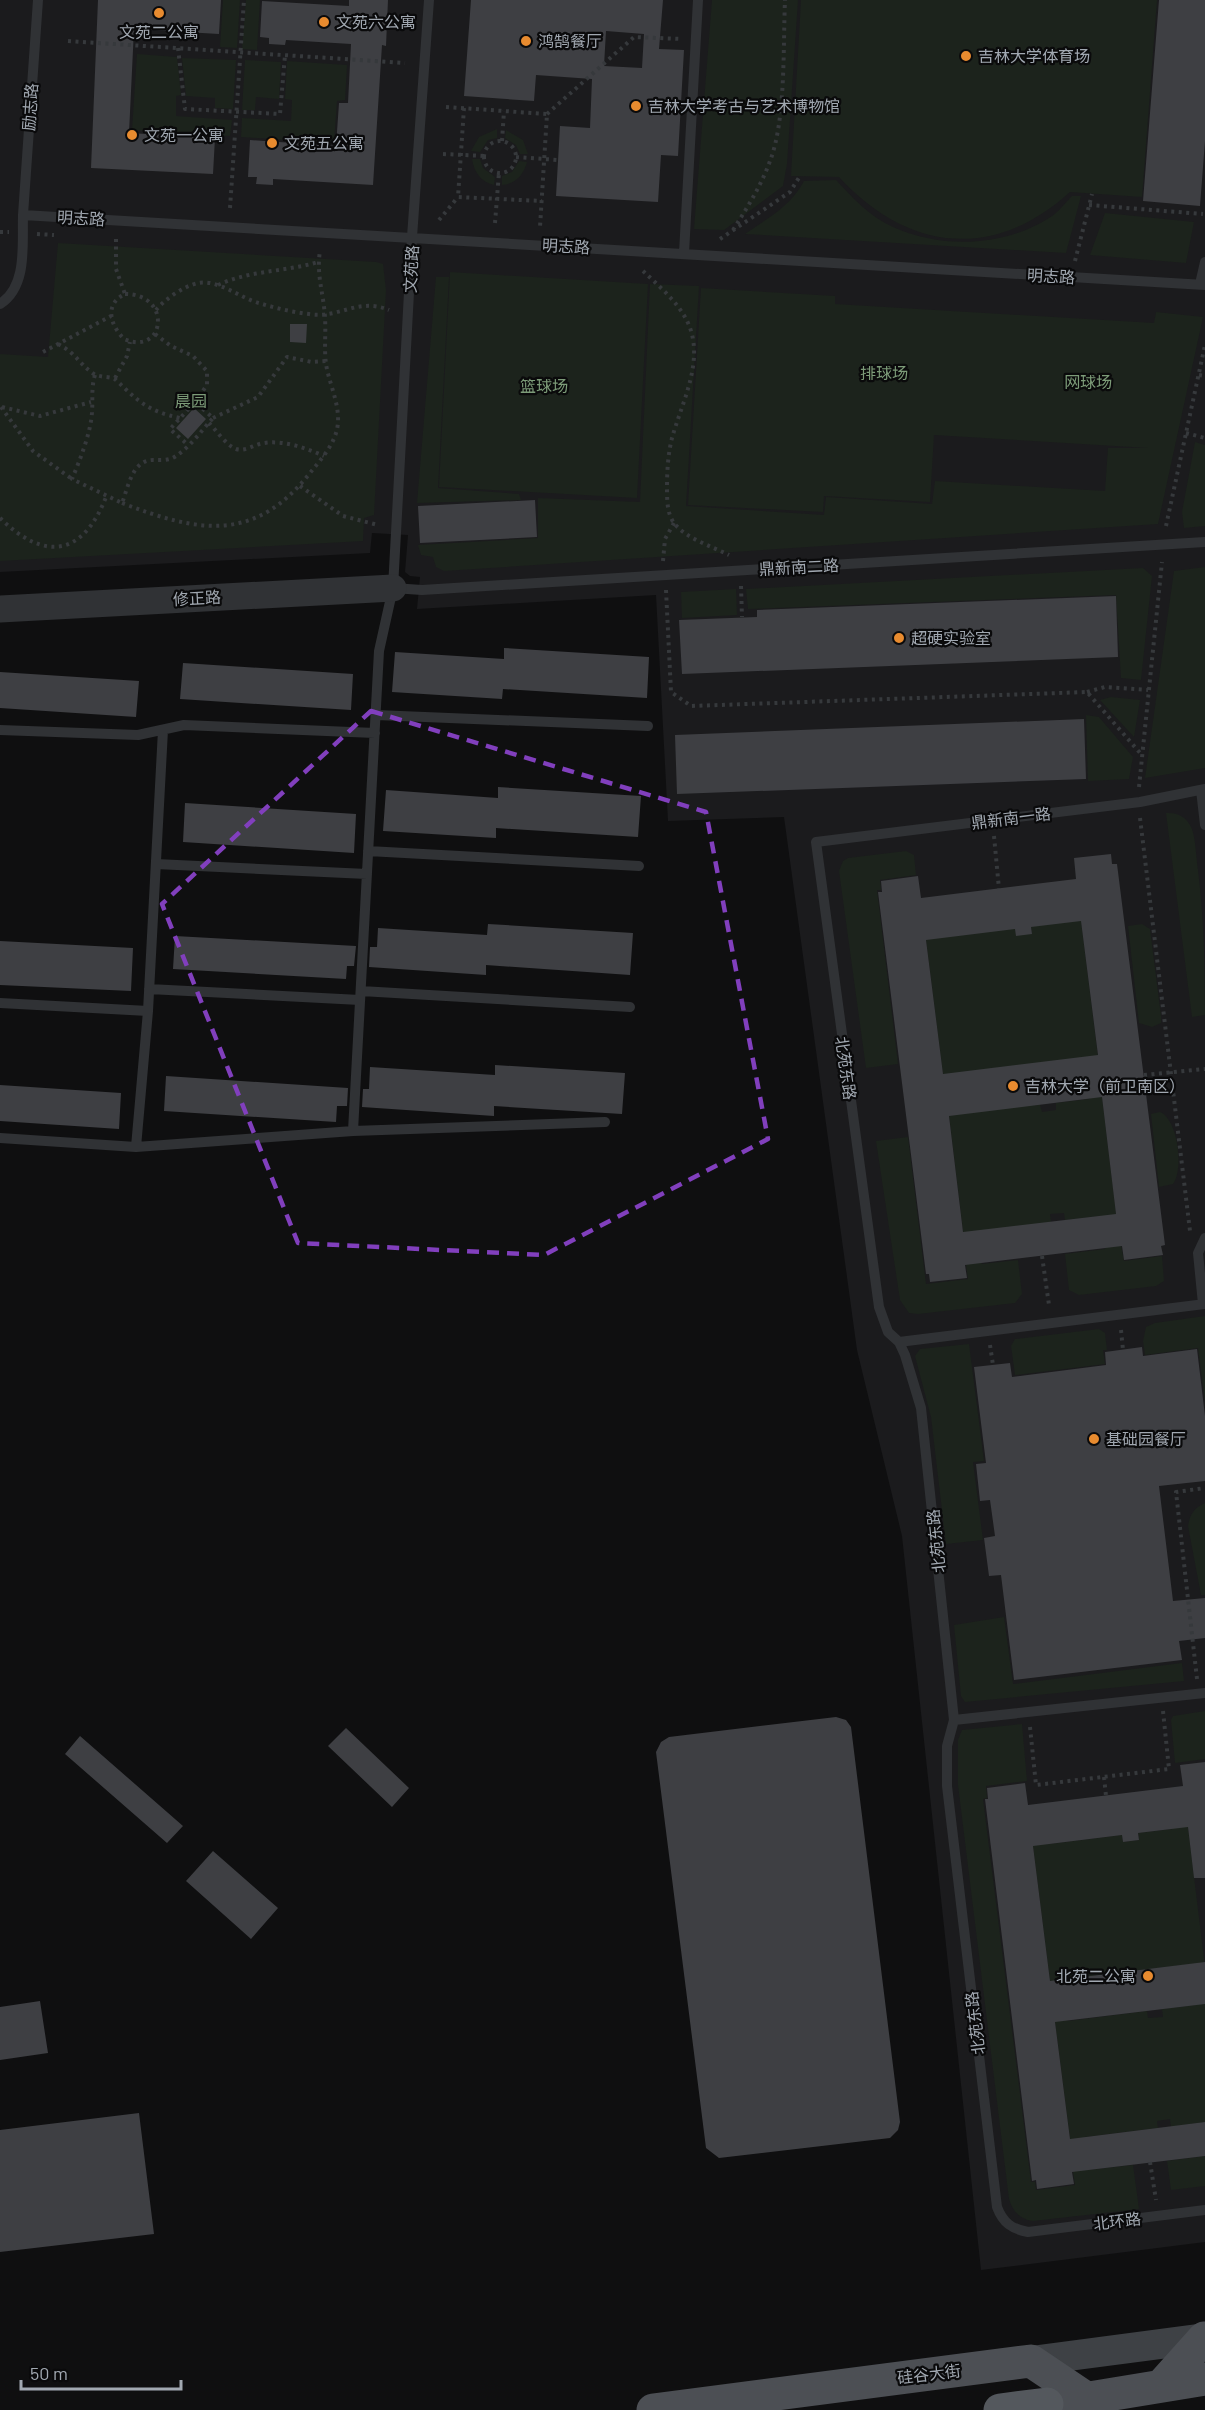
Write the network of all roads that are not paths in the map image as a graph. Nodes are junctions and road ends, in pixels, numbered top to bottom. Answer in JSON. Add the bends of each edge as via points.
{"nodes":[{"id":1,"x":38,"y":0,"type":"edge"},
{"id":2,"x":429,"y":0,"type":"edge"},
{"id":3,"x":699,"y":0,"type":"edge"},
{"id":4,"x":23,"y":214,"type":"junction"},
{"id":5,"x":412,"y":237,"type":"junction"},
{"id":6,"x":684,"y":253,"type":"junction"},
{"id":7,"x":1205,"y":262,"type":"edge"},
{"id":8,"x":1203,"y":285,"type":"edge"},
{"id":9,"x":0,"y":304,"type":"edge"},
{"id":10,"x":1205,"y":542,"type":"edge"},
{"id":11,"x":393,"y":588,"type":"junction"},
{"id":12,"x":0,"y":609,"type":"edge"},
{"id":13,"x":376,"y":715,"type":"junction"},
{"id":14,"x":648,"y":726,"type":"dead end"},
{"id":15,"x":0,"y":730,"type":"edge"},
{"id":16,"x":163,"y":730,"type":"junction"},
{"id":17,"x":375,"y":733,"type":"junction"},
{"id":18,"x":1203,"y":789,"type":"edge"},
{"id":19,"x":1205,"y":825,"type":"edge"},
{"id":20,"x":816,"y":842,"type":"joint"},
{"id":21,"x":368,"y":851,"type":"junction"},
{"id":22,"x":156,"y":864,"type":"junction"},
{"id":23,"x":639,"y":866,"type":"dead end"},
{"id":24,"x":367,"y":874,"type":"junction"},
{"id":25,"x":149,"y":988,"type":"junction"},
{"id":26,"x":361,"y":996,"type":"junction"},
{"id":27,"x":0,"y":1003,"type":"edge"},
{"id":28,"x":630,"y":1007,"type":"dead end"},
{"id":29,"x":148,"y":1011,"type":"junction"},
{"id":30,"x":605,"y":1122,"type":"dead end"},
{"id":31,"x":353,"y":1131,"type":"junction"},
{"id":32,"x":0,"y":1138,"type":"edge"},
{"id":33,"x":136,"y":1147,"type":"junction"},
{"id":34,"x":1205,"y":1238,"type":"edge"},
{"id":35,"x":1204,"y":1304,"type":"edge"},
{"id":36,"x":899,"y":1342,"type":"junction"},
{"id":37,"x":1205,"y":1693,"type":"edge"},
{"id":38,"x":954,"y":1720,"type":"junction"},
{"id":39,"x":1205,"y":2210,"type":"edge"},
{"id":40,"x":1028,"y":2232,"type":"joint"},
{"id":41,"x":1204,"y":2338,"type":"edge"},
{"id":42,"x":1031,"y":2361,"type":"junction"},
{"id":43,"x":1205,"y":2379,"type":"edge"},
{"id":44,"x":1161,"y":2386,"type":"junction"},
{"id":45,"x":1086,"y":2398,"type":"junction"},
{"id":46,"x":1047,"y":2404,"type":"joint"},
{"id":47,"x":653,"y":2410,"type":"edge"},
{"id":48,"x":1000,"y":2410,"type":"edge"}],
"edges":[{"from":1,"to":4,"type":"lane","name":"励志路"},
{"from":2,"to":5,"type":"lane","name":"文苑路"},
{"from":3,"to":6,"type":"lane"},
{"from":4,"to":5,"type":"lane","name":"明志路"},
{"from":4,"to":9,"type":"lane","via":[[21,268],[16,287]]},
{"from":5,"to":6,"type":"lane","name":"明志路"},
{"from":5,"to":11,"type":"lane","name":"文苑路"},
{"from":6,"to":8,"type":"lane","name":"明志路"},
{"from":7,"to":8,"type":"lane"},
{"from":10,"to":11,"type":"lane","name":"鼎新南二路","via":[[422,590]]},
{"from":11,"to":12,"type":"street","name":"修正路"},
{"from":11,"to":13,"type":"lane","name":"文苑路","via":[[379,651]]},
{"from":13,"to":14,"type":"lane"},
{"from":13,"to":17,"type":"lane","name":"文苑路"},
{"from":15,"to":16,"type":"lane","via":[[138,735]]},
{"from":16,"to":17,"type":"lane","via":[[184,725]]},
{"from":16,"to":22,"type":"lane"},
{"from":17,"to":21,"type":"lane","name":"文苑路"},
{"from":18,"to":19,"type":"lane"},
{"from":18,"to":20,"type":"lane","name":"鼎新南一路","via":[[1140,802]]},
{"from":20,"to":36,"type":"lane","name":"北苑东路","via":[[879,1307],[888,1332]]},
{"from":21,"to":23,"type":"lane"},
{"from":21,"to":24,"type":"lane","name":"文苑路"},
{"from":22,"to":24,"type":"lane"},
{"from":22,"to":25,"type":"lane"},
{"from":24,"to":26,"type":"lane","name":"文苑路"},
{"from":25,"to":26,"type":"lane"},
{"from":25,"to":29,"type":"lane"},
{"from":26,"to":28,"type":"lane"},
{"from":26,"to":31,"type":"lane","name":"文苑路"},
{"from":27,"to":29,"type":"lane"},
{"from":29,"to":33,"type":"lane"},
{"from":30,"to":31,"type":"lane"},
{"from":31,"to":33,"type":"lane"},
{"from":32,"to":33,"type":"lane"},
{"from":34,"to":35,"type":"lane","via":[[1198,1253]]},
{"from":35,"to":36,"type":"lane"},
{"from":36,"to":38,"type":"lane","name":"北苑东路","via":[[921,1408]]},
{"from":37,"to":38,"type":"lane"},
{"from":38,"to":40,"type":"lane","name":"北苑东路","via":[[947,1746],[947,1786],[997,2207],[1006,2223]]},
{"from":39,"to":40,"type":"lane","name":"北环路"},
{"from":41,"to":42,"type":"main road","name":"硅谷大街"},
{"from":41,"to":44,"type":"main road"},
{"from":42,"to":45,"type":"main road"},
{"from":42,"to":47,"type":"main road","name":"硅谷大街"},
{"from":43,"to":44,"type":"main road"},
{"from":44,"to":45,"type":"main road"},
{"from":45,"to":46,"type":"main road"},
{"from":46,"to":48,"type":"highway"}]}
